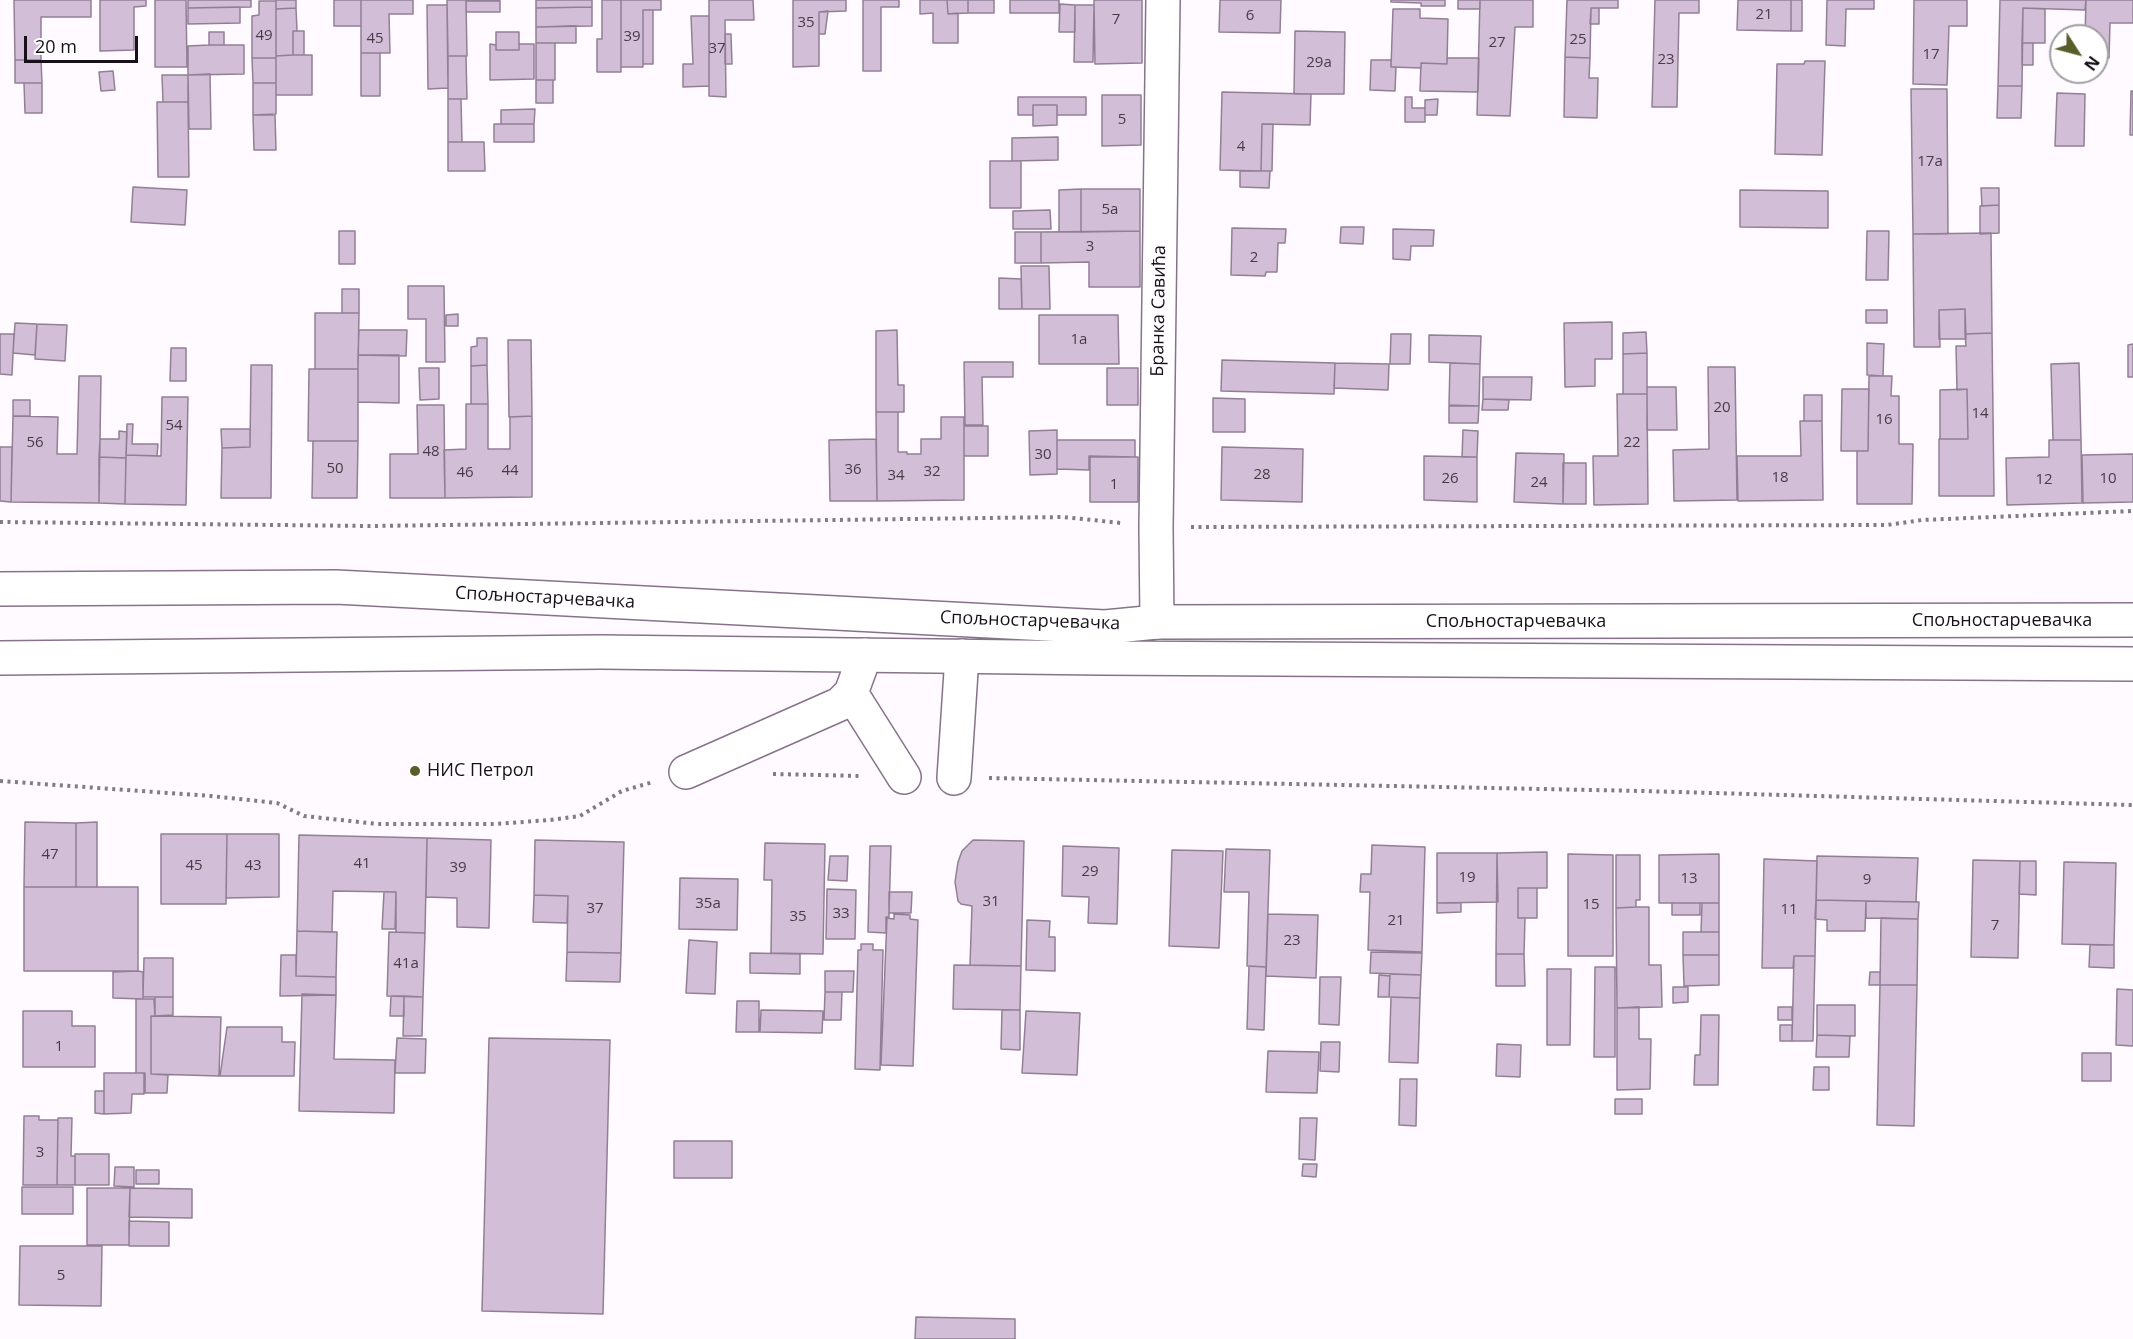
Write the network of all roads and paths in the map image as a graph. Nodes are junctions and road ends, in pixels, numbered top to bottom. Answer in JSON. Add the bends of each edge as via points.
{"nodes":[{"id":1,"x":1163,"y":0,"type":"edge"},
{"id":2,"x":2133,"y":511,"type":"edge"},
{"id":3,"x":0,"y":522,"type":"edge"},
{"id":4,"x":1156,"y":527,"type":"junction"},
{"id":5,"x":0,"y":589,"type":"edge"},
{"id":6,"x":2133,"y":620,"type":"edge"},
{"id":7,"x":1157,"y":622,"type":"junction"},
{"id":8,"x":865,"y":655,"type":"junction"},
{"id":9,"x":962,"y":656,"type":"junction"},
{"id":10,"x":0,"y":658,"type":"edge"},
{"id":11,"x":2133,"y":664,"type":"edge"},
{"id":12,"x":851,"y":693,"type":"junction"},
{"id":13,"x":686,"y":772,"type":"joint"},
{"id":14,"x":766,"y":774,"type":"dead end"},
{"id":15,"x":904,"y":777,"type":"joint"},
{"id":16,"x":954,"y":778,"type":"joint"},
{"id":17,"x":0,"y":781,"type":"edge"},
{"id":18,"x":2133,"y":805,"type":"edge"}],
"edges":[{"from":1,"to":4,"type":"street","name":"Бранка Савића"},
{"from":2,"to":4,"type":"path","via":[[1922,520],[1887,525]]},
{"from":3,"to":4,"type":"path","via":[[369,526],[1064,517]]},
{"from":4,"to":7,"type":"street","name":"Бранка Савића"},
{"from":5,"to":7,"type":"street","name":"Спољностарчевачка","via":[[336,587],[1105,627]]},
{"from":6,"to":7,"type":"street","name":"Спољностарчевачка"},
{"from":8,"to":9,"type":"street","name":"Спољностарчевачка"},
{"from":8,"to":10,"type":"street","name":"Спољностарчевачка","via":[[589,652]]},
{"from":8,"to":12,"type":"street"},
{"from":9,"to":11,"type":"street","name":"Спољностарчевачка"},
{"from":9,"to":16,"type":"street"},
{"from":12,"to":13,"type":"street","via":[[840,704]]},
{"from":12,"to":15,"type":"street"},
{"from":13,"to":17,"type":"path","via":[[622,791],[580,816],[495,824],[378,824],[304,816],[277,803]]},
{"from":14,"to":15,"type":"path"},
{"from":16,"to":18,"type":"path"}]}
